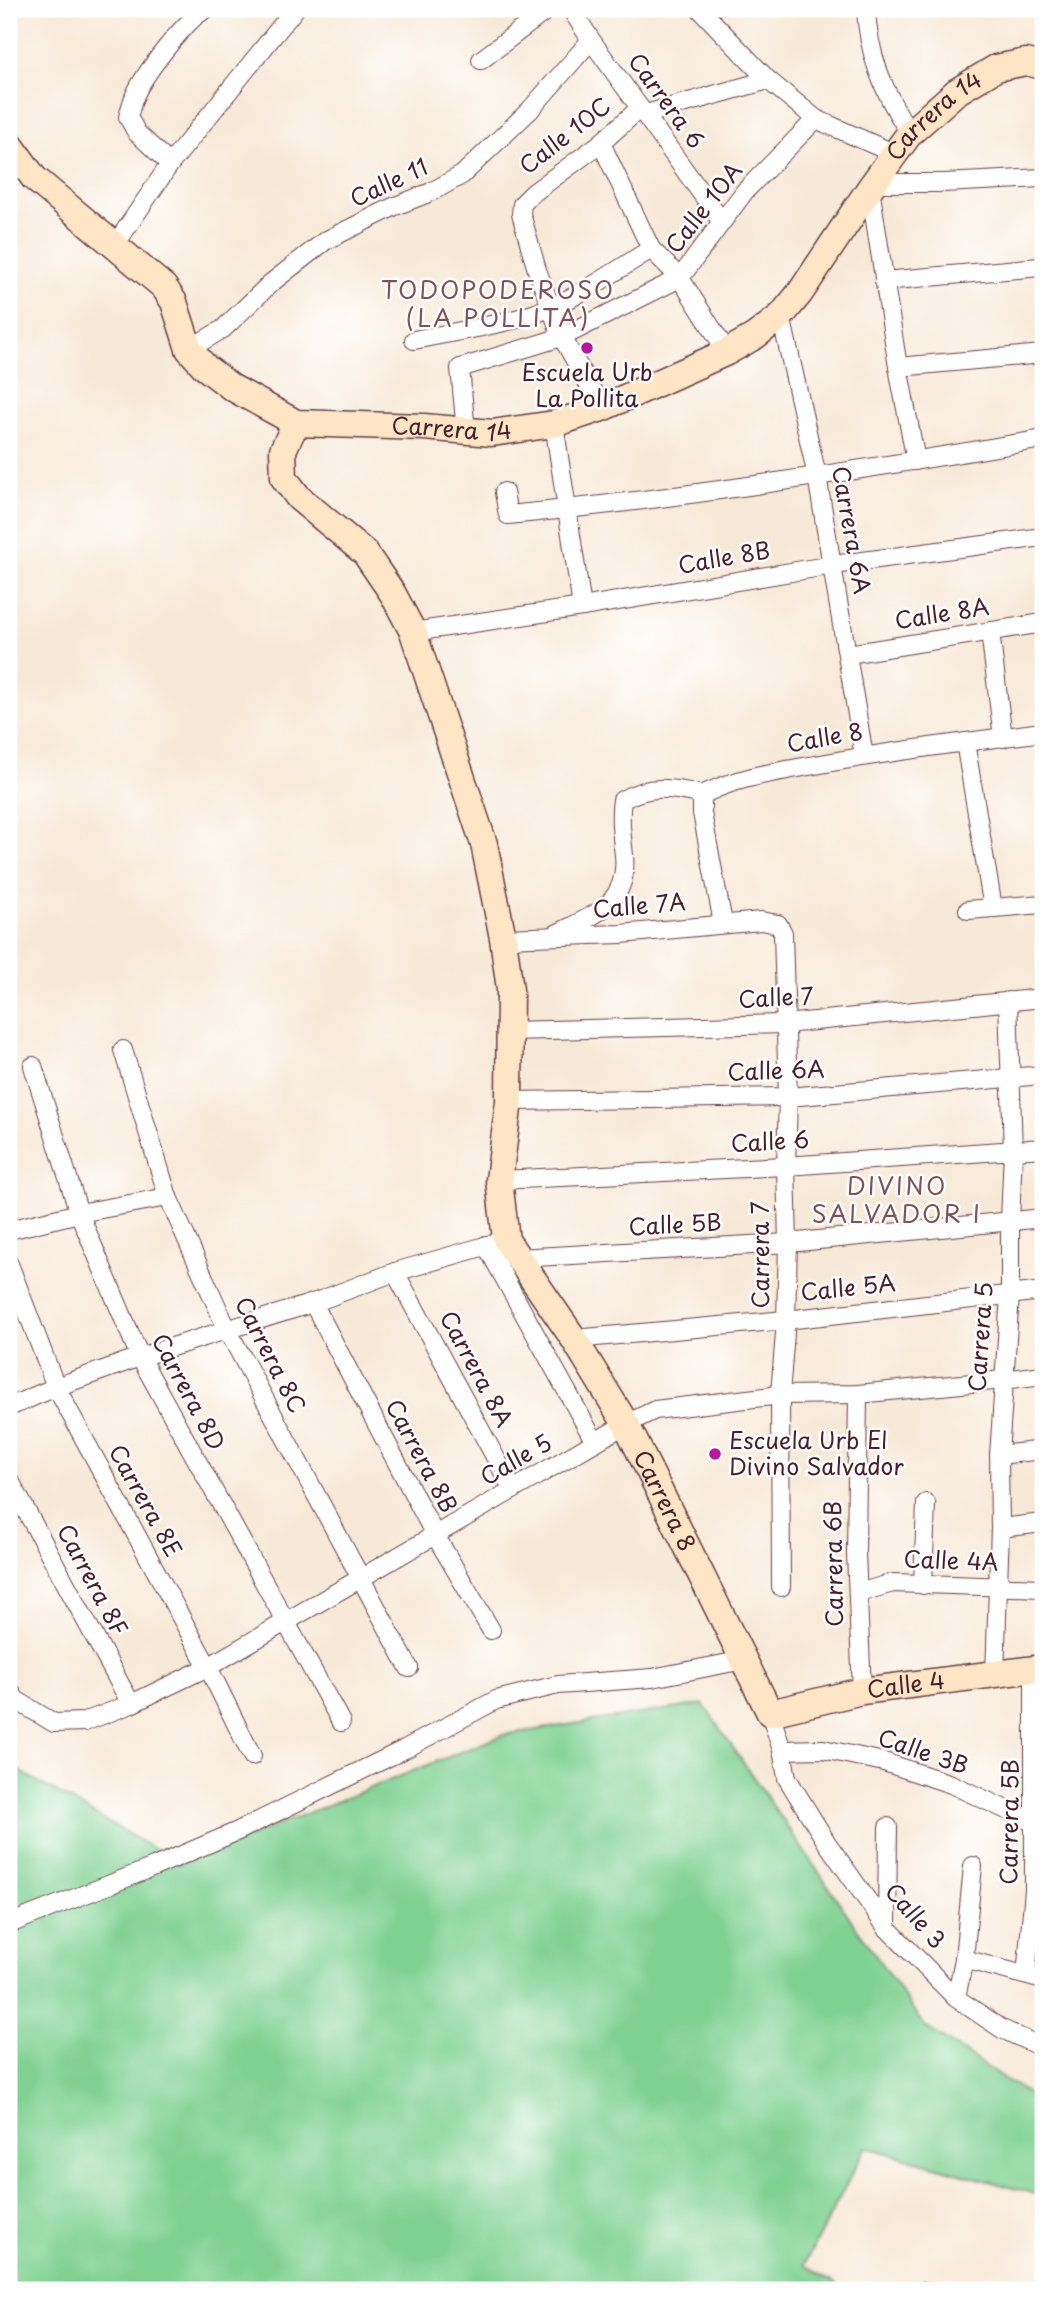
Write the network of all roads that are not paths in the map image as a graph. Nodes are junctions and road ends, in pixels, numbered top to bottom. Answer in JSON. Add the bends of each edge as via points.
{"nodes":[{"id":1,"x":206,"y":9,"type":"edge"},
{"id":2,"x":295,"y":9,"type":"edge"},
{"id":3,"x":548,"y":9,"type":"edge"},
{"id":4,"x":571,"y":9,"type":"edge"},
{"id":5,"x":700,"y":9,"type":"edge"},
{"id":6,"x":866,"y":9,"type":"edge"},
{"id":7,"x":591,"y":40,"type":"junction"},
{"id":8,"x":481,"y":60,"type":"dead end"},
{"id":9,"x":1043,"y":66,"type":"edge"},
{"id":10,"x":768,"y":80,"type":"junction"},
{"id":11,"x":643,"y":111,"type":"junction"},
{"id":12,"x":816,"y":119,"type":"junction"},
{"id":13,"x":601,"y":143,"type":"junction"},
{"id":14,"x":9,"y":144,"type":"edge"},
{"id":15,"x":903,"y":144,"type":"junction"},
{"id":16,"x":170,"y":164,"type":"junction"},
{"id":17,"x":1043,"y":178,"type":"edge"},
{"id":18,"x":872,"y":186,"type":"junction"},
{"id":19,"x":722,"y":222,"type":"junction"},
{"id":20,"x":115,"y":245,"type":"junction"},
{"id":21,"x":651,"y":249,"type":"junction"},
{"id":22,"x":1040,"y":267,"type":"dead end"},
{"id":23,"x":680,"y":278,"type":"junction"},
{"id":24,"x":884,"y":281,"type":"junction"},
{"id":25,"x":551,"y":307,"type":"junction"},
{"id":26,"x":781,"y":316,"type":"junction"},
{"id":27,"x":562,"y":337,"type":"junction"},
{"id":28,"x":414,"y":340,"type":"dead end"},
{"id":29,"x":189,"y":349,"type":"junction"},
{"id":30,"x":727,"y":352,"type":"junction"},
{"id":31,"x":1043,"y":354,"type":"edge"},
{"id":32,"x":898,"y":367,"type":"junction"},
{"id":33,"x":602,"y":408,"type":"junction"},
{"id":34,"x":296,"y":423,"type":"junction"},
{"id":35,"x":554,"y":425,"type":"junction"},
{"id":36,"x":466,"y":432,"type":"junction"},
{"id":37,"x":1043,"y":439,"type":"edge"},
{"id":38,"x":916,"y":461,"type":"junction"},
{"id":39,"x":817,"y":476,"type":"junction"},
{"id":40,"x":504,"y":492,"type":"dead end"},
{"id":41,"x":568,"y":510,"type":"junction"},
{"id":42,"x":1043,"y":537,"type":"edge"},
{"id":43,"x":833,"y":565,"type":"junction"},
{"id":44,"x":582,"y":607,"type":"junction"},
{"id":45,"x":1043,"y":623,"type":"edge"},
{"id":46,"x":990,"y":631,"type":"junction"},
{"id":47,"x":413,"y":632,"type":"junction"},
{"id":48,"x":848,"y":654,"type":"junction"},
{"id":49,"x":1043,"y":732,"type":"edge"},
{"id":50,"x":1003,"y":738,"type":"junction"},
{"id":51,"x":965,"y":743,"type":"junction"},
{"id":52,"x":864,"y":755,"type":"junction"},
{"id":53,"x":702,"y":796,"type":"junction"},
{"id":54,"x":1043,"y":904,"type":"edge"},
{"id":55,"x":993,"y":908,"type":"junction"},
{"id":56,"x":968,"y":910,"type":"dead end"},
{"id":57,"x":723,"y":923,"type":"junction"},
{"id":58,"x":778,"y":924,"type":"joint"},
{"id":59,"x":551,"y":937,"type":"junction"},
{"id":60,"x":503,"y":938,"type":"junction"},
{"id":61,"x":1043,"y":998,"type":"edge"},
{"id":62,"x":1008,"y":1002,"type":"junction"},
{"id":63,"x":785,"y":1024,"type":"junction"},
{"id":64,"x":510,"y":1031,"type":"junction"},
{"id":65,"x":123,"y":1049,"type":"dead end"},
{"id":66,"x":33,"y":1066,"type":"dead end"},
{"id":67,"x":1043,"y":1075,"type":"edge"},
{"id":68,"x":1010,"y":1079,"type":"junction"},
{"id":69,"x":788,"y":1097,"type":"junction"},
{"id":70,"x":509,"y":1101,"type":"junction"},
{"id":71,"x":1043,"y":1148,"type":"edge"},
{"id":72,"x":1013,"y":1151,"type":"junction"},
{"id":73,"x":786,"y":1166,"type":"junction"},
{"id":74,"x":499,"y":1180,"type":"junction"},
{"id":75,"x":168,"y":1197,"type":"junction"},
{"id":76,"x":79,"y":1213,"type":"junction"},
{"id":77,"x":1043,"y":1218,"type":"edge"},
{"id":78,"x":1010,"y":1222,"type":"junction"},
{"id":79,"x":9,"y":1230,"type":"edge"},
{"id":80,"x":788,"y":1243,"type":"junction"},
{"id":81,"x":503,"y":1248,"type":"junction"},
{"id":82,"x":9,"y":1264,"type":"edge"},
{"id":83,"x":395,"y":1272,"type":"junction"},
{"id":84,"x":1043,"y":1291,"type":"edge"},
{"id":85,"x":1010,"y":1295,"type":"junction"},
{"id":86,"x":313,"y":1303,"type":"junction"},
{"id":87,"x":786,"y":1320,"type":"junction"},
{"id":88,"x":227,"y":1329,"type":"junction"},
{"id":89,"x":574,"y":1339,"type":"junction"},
{"id":90,"x":140,"y":1357,"type":"junction"},
{"id":91,"x":1043,"y":1375,"type":"edge"},
{"id":92,"x":1003,"y":1380,"type":"junction"},
{"id":93,"x":56,"y":1387,"type":"junction"},
{"id":94,"x":858,"y":1394,"type":"junction"},
{"id":95,"x":780,"y":1395,"type":"junction"},
{"id":96,"x":9,"y":1407,"type":"edge"},
{"id":97,"x":626,"y":1424,"type":"junction"},
{"id":98,"x":596,"y":1442,"type":"junction"},
{"id":99,"x":1043,"y":1450,"type":"edge"},
{"id":100,"x":999,"y":1455,"type":"junction"},
{"id":101,"x":9,"y":1479,"type":"edge"},
{"id":102,"x":513,"y":1490,"type":"junction"},
{"id":103,"x":926,"y":1503,"type":"dead end"},
{"id":104,"x":1043,"y":1523,"type":"edge"},
{"id":105,"x":1000,"y":1528,"type":"junction"},
{"id":106,"x":435,"y":1535,"type":"junction"},
{"id":107,"x":362,"y":1578,"type":"junction"},
{"id":108,"x":923,"y":1585,"type":"junction"},
{"id":109,"x":781,"y":1587,"type":"dead end"},
{"id":110,"x":999,"y":1588,"type":"junction"},
{"id":111,"x":1043,"y":1588,"type":"edge"},
{"id":112,"x":858,"y":1593,"type":"junction"},
{"id":113,"x":284,"y":1622,"type":"junction"},
{"id":114,"x":491,"y":1630,"type":"dead end"},
{"id":115,"x":744,"y":1660,"type":"junction"},
{"id":116,"x":208,"y":1667,"type":"junction"},
{"id":117,"x":409,"y":1668,"type":"dead end"},
{"id":118,"x":1039,"y":1669,"type":"edge"},
{"id":119,"x":995,"y":1675,"type":"junction"},
{"id":120,"x":862,"y":1691,"type":"junction"},
{"id":121,"x":11,"y":1697,"type":"edge"},
{"id":122,"x":131,"y":1704,"type":"junction"},
{"id":123,"x":770,"y":1713,"type":"junction"},
{"id":124,"x":341,"y":1722,"type":"dead end"},
{"id":125,"x":782,"y":1750,"type":"junction"},
{"id":126,"x":252,"y":1756,"type":"dead end"},
{"id":127,"x":787,"y":1778,"type":"joint"},
{"id":128,"x":1039,"y":1826,"type":"edge"},
{"id":129,"x":888,"y":1828,"type":"dead end"},
{"id":130,"x":973,"y":1866,"type":"dead end"},
{"id":131,"x":9,"y":1924,"type":"edge"},
{"id":132,"x":887,"y":1928,"type":"junction"},
{"id":133,"x":964,"y":1959,"type":"junction"},
{"id":134,"x":1035,"y":1978,"type":"edge"},
{"id":135,"x":956,"y":1997,"type":"junction"},
{"id":136,"x":1043,"y":2048,"type":"edge"},
{"id":137,"x":923,"y":2286,"type":"dead end"},
{"id":138,"x":938,"y":2290,"type":"edge"}],
"edges":[{"from":1,"to":16,"type":"street","via":[[169,45],[135,94],[128,117]]},
{"from":2,"to":16,"type":"street"},
{"from":3,"to":8,"type":"street"},
{"from":4,"to":7,"type":"street","name":"Carrera 6"},
{"from":5,"to":10,"type":"street"},
{"from":6,"to":15,"type":"street","via":[[868,38]]},
{"from":7,"to":11,"type":"street","name":"Carrera 6"},
{"from":7,"to":29,"type":"street","name":"Calle 11","via":[[530,110],[462,175],[325,241],[223,329]]},
{"from":9,"to":15,"type":"street","name":"Carrera 14","via":[[1026,62],[996,68],[956,92]]},
{"from":10,"to":11,"type":"street","name":"Calle 10C"},
{"from":10,"to":12,"type":"street"},
{"from":11,"to":13,"type":"street","name":"Calle 10C"},
{"from":11,"to":19,"type":"street","name":"Carrera 6"},
{"from":12,"to":15,"type":"street"},
{"from":12,"to":19,"type":"street","name":"Calle 10A","via":[[745,191]]},
{"from":13,"to":21,"type":"street"},
{"from":13,"to":25,"type":"street","name":"Calle 10C","via":[[522,204],[524,225]]},
{"from":14,"to":20,"type":"street","name":"Carrera 14","via":[[34,178]]},
{"from":15,"to":18,"type":"street","name":"Carrera 14"},
{"from":16,"to":20,"type":"street"},
{"from":17,"to":18,"type":"street"},
{"from":18,"to":24,"type":"street"},
{"from":18,"to":26,"type":"street","name":"Carrera 14"},
{"from":19,"to":23,"type":"street","name":"Calle 10A"},
{"from":20,"to":29,"type":"street","name":"Carrera 14","via":[[164,287],[174,302]]},
{"from":21,"to":23,"type":"street"},
{"from":21,"to":25,"type":"street"},
{"from":22,"to":24,"type":"street"},
{"from":23,"to":27,"type":"street","name":"Calle 10A"},
{"from":23,"to":30,"type":"street"},
{"from":24,"to":32,"type":"street"},
{"from":25,"to":27,"type":"street"},
{"from":25,"to":28,"type":"street"},
{"from":26,"to":30,"type":"street","name":"Carrera 14"},
{"from":26,"to":39,"type":"street","name":"Carrera 6A"},
{"from":27,"to":33,"type":"street"},
{"from":27,"to":36,"type":"street","name":"Calle 10A","via":[[460,368]]},
{"from":29,"to":34,"type":"street","name":"Carrera 14","via":[[231,387]]},
{"from":30,"to":33,"type":"street","name":"Carrera 14"},
{"from":31,"to":32,"type":"street"},
{"from":32,"to":38,"type":"street"},
{"from":33,"to":35,"type":"street","name":"Carrera 14"},
{"from":34,"to":36,"type":"street","name":"Carrera 14"},
{"from":34,"to":47,"type":"street","via":[[284,450],[284,478],[299,498],[365,553]]},
{"from":35,"to":36,"type":"street","name":"Carrera 14"},
{"from":35,"to":41,"type":"street"},
{"from":37,"to":38,"type":"street"},
{"from":38,"to":39,"type":"street"},
{"from":39,"to":41,"type":"street"},
{"from":39,"to":43,"type":"street","name":"Carrera 6A"},
{"from":40,"to":41,"type":"street","via":[[508,515]]},
{"from":41,"to":44,"type":"street"},
{"from":42,"to":43,"type":"street","name":"Calle 8B"},
{"from":43,"to":44,"type":"street","name":"Calle 8B"},
{"from":43,"to":48,"type":"street","name":"Carrera 6A"},
{"from":44,"to":47,"type":"street","name":"Calle 8B"},
{"from":45,"to":46,"type":"street","name":"Calle 8A"},
{"from":46,"to":48,"type":"street","name":"Calle 8A"},
{"from":46,"to":50,"type":"street"},
{"from":47,"to":60,"type":"street","via":[[484,844]]},
{"from":48,"to":52,"type":"street","name":"Carrera 6A"},
{"from":49,"to":50,"type":"street","name":"Calle 8"},
{"from":50,"to":51,"type":"street","name":"Calle 8"},
{"from":51,"to":52,"type":"street","name":"Calle 8"},
{"from":51,"to":55,"type":"street"},
{"from":52,"to":53,"type":"street","name":"Calle 8","via":[[758,775],[721,785]]},
{"from":53,"to":57,"type":"street"},
{"from":53,"to":59,"type":"street","via":[[671,788],[637,792],[622,800],[625,863],[621,890],[607,908]]},
{"from":54,"to":55,"type":"street"},
{"from":55,"to":56,"type":"street"},
{"from":57,"to":58,"type":"street","name":"Calle 7A"},
{"from":57,"to":59,"type":"street","name":"Calle 7A"},
{"from":58,"to":63,"type":"street","name":"Carrera 7","via":[[783,933]]},
{"from":59,"to":60,"type":"street","name":"Calle 7A"},
{"from":60,"to":64,"type":"street"},
{"from":61,"to":62,"type":"street","name":"Calle 7"},
{"from":62,"to":63,"type":"street","name":"Calle 7"},
{"from":62,"to":68,"type":"street","name":"Carrera 5"},
{"from":63,"to":64,"type":"street","name":"Calle 7"},
{"from":63,"to":69,"type":"street","name":"Carrera 7"},
{"from":64,"to":70,"type":"street"},
{"from":65,"to":75,"type":"street","name":"Carrera 8C"},
{"from":66,"to":76,"type":"street","name":"Carrera 8D"},
{"from":67,"to":68,"type":"street","name":"Calle 6A"},
{"from":68,"to":69,"type":"street","name":"Calle 6A"},
{"from":68,"to":72,"type":"street","name":"Carrera 5"},
{"from":69,"to":70,"type":"street","name":"Calle 6A"},
{"from":69,"to":73,"type":"street","name":"Carrera 7"},
{"from":70,"to":74,"type":"street"},
{"from":71,"to":72,"type":"street","name":"Calle 6"},
{"from":72,"to":73,"type":"street","name":"Calle 6"},
{"from":72,"to":78,"type":"street","name":"Carrera 5"},
{"from":73,"to":74,"type":"street","name":"Calle 6"},
{"from":73,"to":80,"type":"street","name":"Carrera 7"},
{"from":74,"to":81,"type":"street"},
{"from":75,"to":76,"type":"street"},
{"from":75,"to":88,"type":"street","name":"Carrera 8C"},
{"from":76,"to":79,"type":"street"},
{"from":76,"to":90,"type":"street","name":"Carrera 8D"},
{"from":77,"to":78,"type":"street","name":"Calle 5B"},
{"from":78,"to":80,"type":"street","name":"Calle 5B"},
{"from":78,"to":85,"type":"street","name":"Carrera 5"},
{"from":80,"to":81,"type":"street","name":"Calle 5B"},
{"from":80,"to":87,"type":"street","name":"Carrera 7"},
{"from":81,"to":83,"type":"street","name":"Calle 5B"},
{"from":81,"to":89,"type":"street","name":"Carrera 8"},
{"from":81,"to":98,"type":"street"},
{"from":82,"to":93,"type":"street","name":"Carrera 8E"},
{"from":83,"to":86,"type":"street","name":"Calle 5B"},
{"from":83,"to":102,"type":"street","name":"Carrera 8A"},
{"from":84,"to":85,"type":"street","name":"Calle 5A"},
{"from":85,"to":87,"type":"street","name":"Calle 5A"},
{"from":85,"to":92,"type":"street","name":"Carrera 5"},
{"from":86,"to":88,"type":"street","name":"Calle 5B"},
{"from":86,"to":106,"type":"street","name":"Carrera 8B"},
{"from":87,"to":89,"type":"street","name":"Calle 5A"},
{"from":87,"to":95,"type":"street","name":"Carrera 7"},
{"from":88,"to":90,"type":"street","name":"Calle 5B"},
{"from":88,"to":107,"type":"street","name":"Carrera 8C"},
{"from":89,"to":97,"type":"street","name":"Carrera 8"},
{"from":90,"to":93,"type":"street","name":"Calle 5B"},
{"from":90,"to":113,"type":"street","name":"Carrera 8D"},
{"from":91,"to":92,"type":"street","name":"Calle 5"},
{"from":92,"to":94,"type":"street","name":"Calle 5"},
{"from":92,"to":100,"type":"street","name":"Carrera 5"},
{"from":93,"to":96,"type":"street","name":"Calle 5B"},
{"from":93,"to":116,"type":"street","name":"Carrera 8E"},
{"from":94,"to":95,"type":"street","name":"Calle 5"},
{"from":94,"to":112,"type":"street","name":"Carrera 6B"},
{"from":95,"to":97,"type":"street","name":"Calle 5","via":[[655,1410]]},
{"from":95,"to":109,"type":"street","name":"Carrera 7"},
{"from":97,"to":98,"type":"street","name":"Calle 5"},
{"from":97,"to":115,"type":"street","name":"Carrera 8"},
{"from":98,"to":102,"type":"street","name":"Calle 5"},
{"from":99,"to":100,"type":"street"},
{"from":100,"to":105,"type":"street","name":"Carrera 5"},
{"from":101,"to":122,"type":"street","name":"Carrera 8F"},
{"from":102,"to":106,"type":"street","name":"Calle 5"},
{"from":103,"to":108,"type":"street"},
{"from":104,"to":105,"type":"street"},
{"from":105,"to":110,"type":"street","name":"Carrera 5"},
{"from":106,"to":107,"type":"street","name":"Calle 5"},
{"from":106,"to":114,"type":"street","name":"Carrera 8B"},
{"from":107,"to":113,"type":"street","name":"Calle 5"},
{"from":107,"to":117,"type":"street","name":"Carrera 8C"},
{"from":108,"to":110,"type":"street","name":"Calle 4A"},
{"from":108,"to":112,"type":"street","name":"Calle 4A","via":[[893,1583]]},
{"from":110,"to":111,"type":"street","name":"Calle 4A"},
{"from":110,"to":119,"type":"street","name":"Carrera 5"},
{"from":112,"to":120,"type":"street","name":"Carrera 6B"},
{"from":113,"to":116,"type":"street","name":"Calle 5"},
{"from":113,"to":124,"type":"street","name":"Carrera 8D"},
{"from":115,"to":123,"type":"street","name":"Carrera 8"},
{"from":115,"to":131,"type":"street","via":[[652,1678],[558,1685],[496,1700],[238,1831]]},
{"from":116,"to":122,"type":"street","name":"Calle 5"},
{"from":116,"to":126,"type":"street","name":"Carrera 8E"},
{"from":118,"to":119,"type":"street","name":"Calle 4"},
{"from":118,"to":128,"type":"street","name":"Carrera 5B"},
{"from":119,"to":120,"type":"street","name":"Calle 4"},
{"from":120,"to":123,"type":"street","name":"Calle 4"},
{"from":121,"to":122,"type":"street","name":"Calle 5","via":[[54,1723],[84,1722]]},
{"from":123,"to":125,"type":"street","name":"Carrera 8"},
{"from":125,"to":127,"type":"street","name":"Carrera 8"},
{"from":125,"to":128,"type":"street","name":"Calle 3B","via":[[823,1749],[884,1762],[951,1784]]},
{"from":127,"to":132,"type":"street","name":"Calle 3"},
{"from":128,"to":134,"type":"street","name":"Carrera 5B"},
{"from":129,"to":132,"type":"street"},
{"from":130,"to":133,"type":"street"},
{"from":132,"to":135,"type":"street","name":"Calle 3"},
{"from":133,"to":134,"type":"street"},
{"from":133,"to":135,"type":"street"},
{"from":135,"to":136,"type":"street","name":"Calle 3","via":[[1002,2029]]},
{"from":137,"to":138,"type":"lane"}]}
